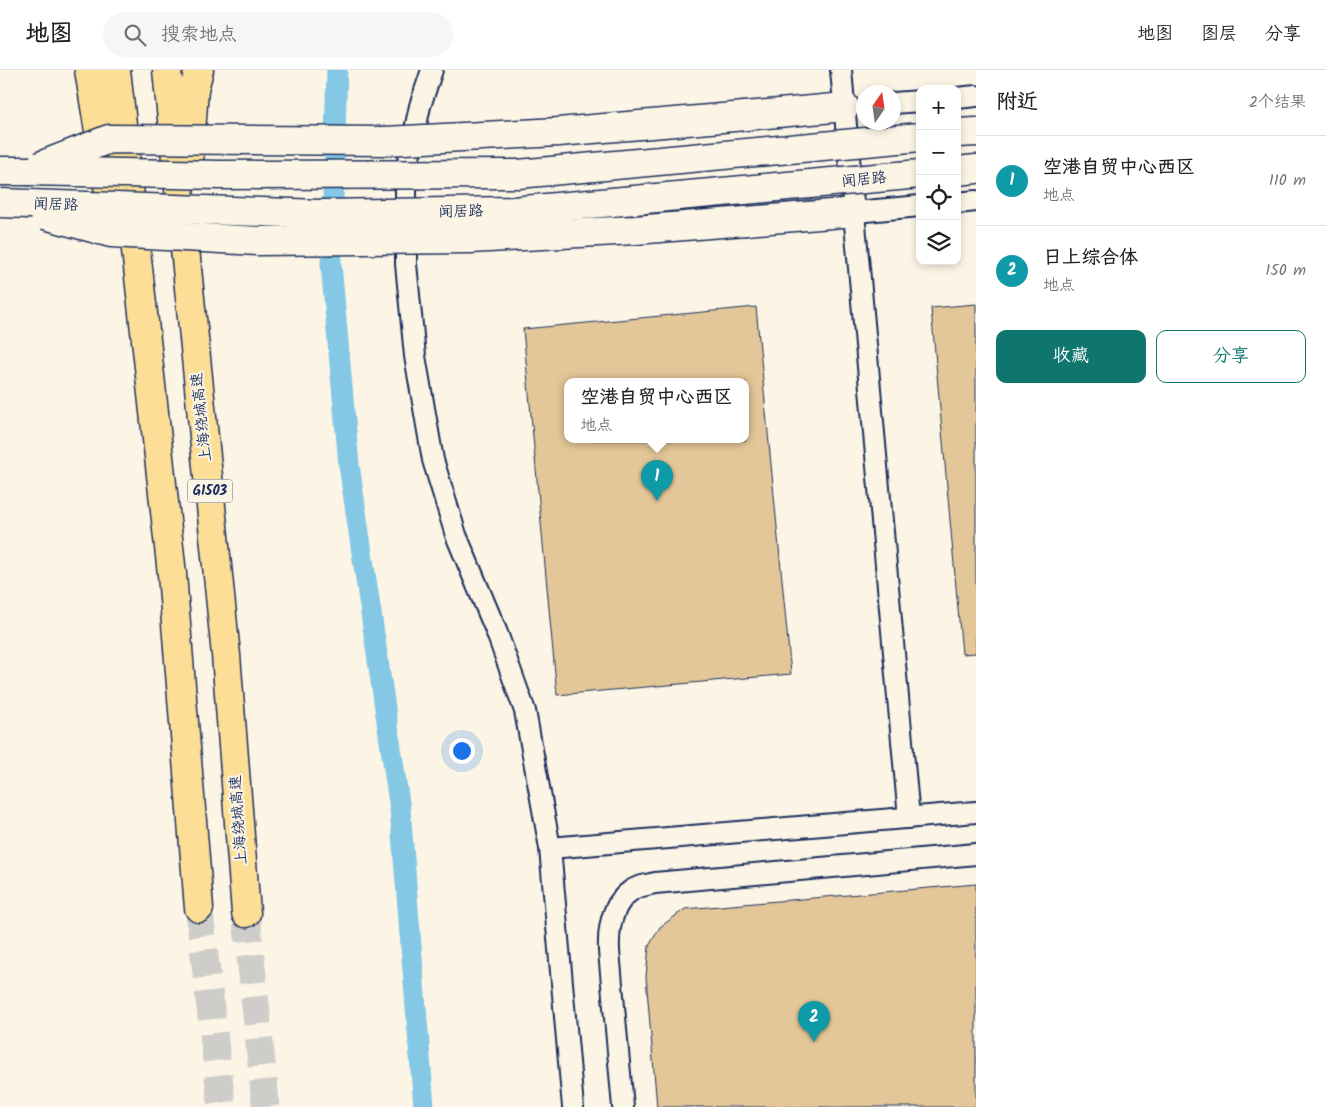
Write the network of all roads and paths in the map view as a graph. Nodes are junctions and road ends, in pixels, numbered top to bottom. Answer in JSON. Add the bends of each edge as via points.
{"nodes":[{"id":1,"x":89,"y":70,"type":"edge"},
{"id":2,"x":116,"y":70,"type":"edge"},
{"id":3,"x":167,"y":70,"type":"edge"},
{"id":4,"x":199,"y":70,"type":"edge"},
{"id":5,"x":432,"y":70,"type":"edge"},
{"id":6,"x":842,"y":70,"type":"edge"},
{"id":7,"x":976,"y":96,"type":"edge"},
{"id":8,"x":961,"y":98,"type":"edge"},
{"id":9,"x":916,"y":101,"type":"edge"},
{"id":10,"x":901,"y":102,"type":"edge"},
{"id":11,"x":854,"y":107,"type":"edge"},
{"id":12,"x":976,"y":132,"type":"edge"},
{"id":13,"x":961,"y":133,"type":"edge"},
{"id":14,"x":916,"y":137,"type":"edge"},
{"id":15,"x":976,"y":169,"type":"edge"},
{"id":16,"x":0,"y":171,"type":"edge"},
{"id":17,"x":27,"y":171,"type":"junction"},
{"id":18,"x":961,"y":171,"type":"edge"},
{"id":19,"x":916,"y":174,"type":"edge"},
{"id":20,"x":976,"y":201,"type":"edge"},
{"id":21,"x":0,"y":203,"type":"edge"},
{"id":22,"x":961,"y":203,"type":"edge"},
{"id":23,"x":916,"y":206,"type":"edge"},
{"id":24,"x":855,"y":212,"type":"junction"},
{"id":25,"x":172,"y":574,"type":"junction"},
{"id":26,"x":225,"y":645,"type":"junction"},
{"id":27,"x":976,"y":812,"type":"edge"},
{"id":28,"x":909,"y":818,"type":"junction"},
{"id":29,"x":550,"y":848,"type":"junction"},
{"id":30,"x":976,"y":854,"type":"edge"},
{"id":31,"x":199,"y":908,"type":"tunnel mouth"},
{"id":32,"x":246,"y":913,"type":"tunnel mouth"},
{"id":33,"x":573,"y":1107,"type":"edge"},
{"id":34,"x":623,"y":1107,"type":"edge"}],
"edges":[{"from":1,"to":25,"type":"highway"},
{"from":2,"to":25,"type":"highway"},
{"from":3,"to":26,"type":"highway","name":"上海绕城高速","number":"G1503"},
{"from":4,"to":26,"type":"highway","via":[[194,89],[185,220]]},
{"from":5,"to":29,"type":"street","via":[[420,106],[406,172],[406,264],[415,356],[433,460],[456,535],[525,711]]},
{"from":6,"to":11,"type":"street"},
{"from":7,"to":8,"type":"street"},
{"from":9,"to":10,"type":"street"},
{"from":11,"to":17,"type":"main road","bridge":true,"via":[[558,132],[386,141],[110,139]]},
{"from":11,"to":24,"type":"street"},
{"from":12,"to":13,"type":"main road"},
{"from":14,"to":17,"type":"main road","bridge":true,"via":[[518,174],[220,175]]},
{"from":15,"to":18,"type":"main road"},
{"from":16,"to":17,"type":"main road"},
{"from":19,"to":21,"type":"main road","name":"闻居路","bridge":true,"via":[[513,211],[322,214]]},
{"from":20,"to":22,"type":"street"},
{"from":21,"to":24,"type":"main road","bridge":true,"via":[[112,233],[258,241],[470,239],[635,230]]},
{"from":23,"to":24,"type":"street"},
{"from":24,"to":28,"type":"street"},
{"from":25,"to":31,"type":"highway"},
{"from":26,"to":32,"type":"highway","name":"上海绕城高速","number":"G1503"},
{"from":27,"to":28,"type":"street"},
{"from":28,"to":29,"type":"street"},
{"from":29,"to":33,"type":"street"},
{"from":30,"to":34,"type":"street","via":[[655,883],[632,890],[618,904],[608,928]]}]}
